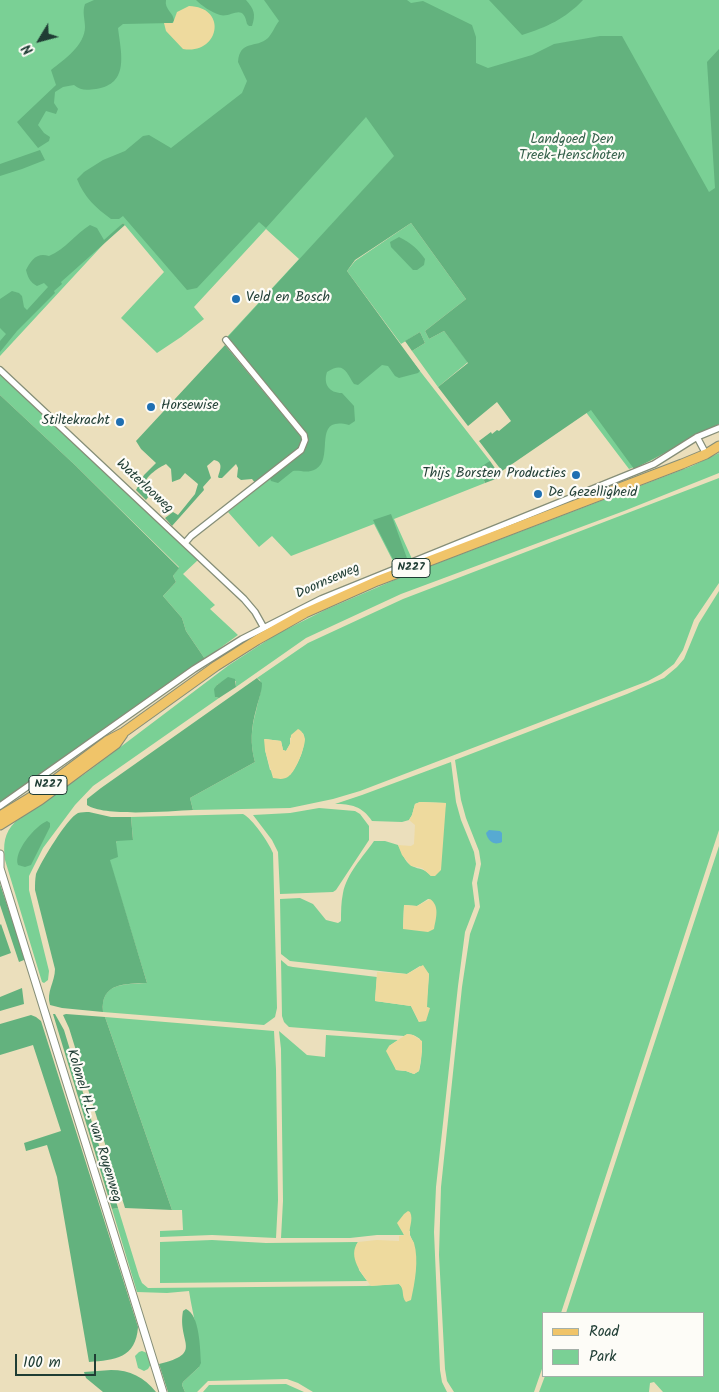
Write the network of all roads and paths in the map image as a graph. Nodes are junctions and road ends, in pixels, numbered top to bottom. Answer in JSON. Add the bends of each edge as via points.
{"nodes":[{"id":1,"x":226,"y":340,"type":"dead end"},
{"id":2,"x":0,"y":370,"type":"edge"},
{"id":3,"x":719,"y":428,"type":"edge"},
{"id":4,"x":697,"y":437,"type":"junction"},
{"id":5,"x":719,"y":446,"type":"edge"},
{"id":6,"x":706,"y":454,"type":"junction"},
{"id":7,"x":185,"y":543,"type":"junction"},
{"id":8,"x":264,"y":628,"type":"junction"},
{"id":9,"x":124,"y":732,"type":"junction"},
{"id":10,"x":0,"y":806,"type":"edge"},
{"id":11,"x":0,"y":816,"type":"edge"},
{"id":12,"x":0,"y":825,"type":"edge"},
{"id":13,"x":0,"y":854,"type":"edge"},
{"id":14,"x":0,"y":868,"type":"edge"},
{"id":15,"x":163,"y":1392,"type":"edge"}],
"edges":[{"from":1,"to":7,"type":"street","via":[[305,440],[301,450]]},
{"from":2,"to":7,"type":"street","name":"Waterlooweg"},
{"from":3,"to":4,"type":"street","name":"Doornseweg"},
{"from":4,"to":6,"type":"street"},
{"from":4,"to":8,"type":"street","name":"Doornseweg","via":[[654,464],[321,599]]},
{"from":5,"to":6,"type":"main road","name":"Doornseweg","number":"N227"},
{"from":6,"to":9,"type":"main road","name":"Doornseweg","number":"N227","via":[[385,578],[305,613],[216,666]]},
{"from":7,"to":8,"type":"street","name":"Waterlooweg","via":[[248,603]]},
{"from":8,"to":10,"type":"street","name":"Doornseweg","via":[[194,669]]},
{"from":9,"to":11,"type":"main road","name":"Doornseweg","number":"N227"},
{"from":9,"to":12,"type":"main road","name":"Doornseweg","number":"N227","via":[[116,744]]},
{"from":13,"to":14,"type":"street","name":"Kolonel H.L. van Royenweg"},
{"from":14,"to":15,"type":"street","name":"Kolonel H.L. van Royenweg"}]}
